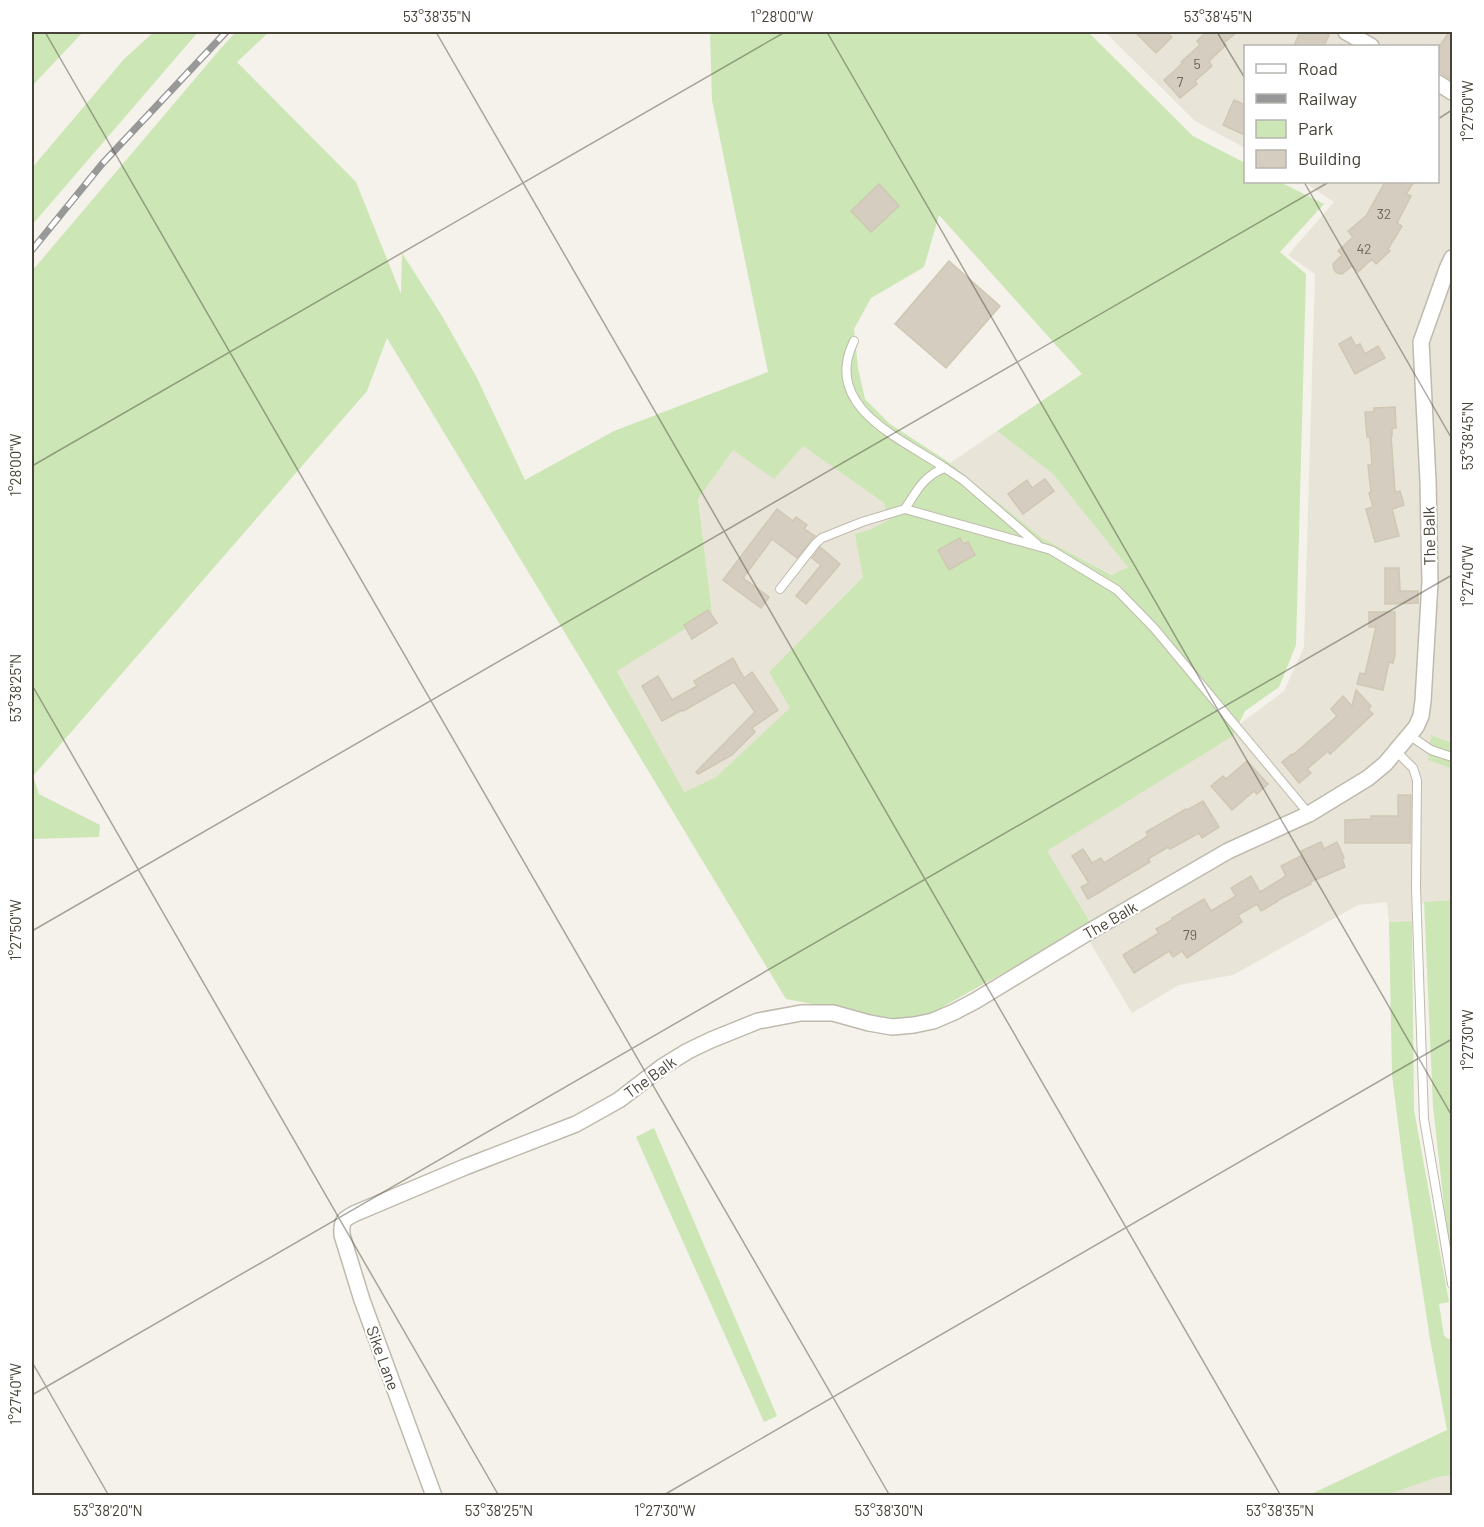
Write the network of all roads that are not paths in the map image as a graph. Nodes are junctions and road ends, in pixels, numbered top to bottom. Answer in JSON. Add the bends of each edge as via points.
{"nodes":[{"id":1,"x":1346,"y":38,"type":"edge"},
{"id":2,"x":1368,"y":45,"type":"edge"},
{"id":3,"x":1439,"y":84,"type":"edge"},
{"id":4,"x":1452,"y":92,"type":"edge"},
{"id":5,"x":1451,"y":266,"type":"edge"},
{"id":6,"x":854,"y":341,"type":"dead end"},
{"id":7,"x":945,"y":468,"type":"junction"},
{"id":8,"x":905,"y":509,"type":"junction"},
{"id":9,"x":1040,"y":547,"type":"junction"},
{"id":10,"x":780,"y":589,"type":"dead end"},
{"id":11,"x":1409,"y":735,"type":"junction"},
{"id":12,"x":1396,"y":751,"type":"junction"},
{"id":13,"x":1452,"y":757,"type":"edge"},
{"id":14,"x":1309,"y":814,"type":"junction"},
{"id":15,"x":344,"y":1219,"type":"joint"},
{"id":16,"x":1452,"y":1284,"type":"edge"},
{"id":17,"x":434,"y":1496,"type":"edge"}],
"edges":[{"from":1,"to":2,"type":"street"},
{"from":3,"to":4,"type":"street"},
{"from":5,"to":11,"type":"street","name":"The Balk","via":[[1421,342],[1430,582],[1423,702],[1421,716]]},
{"from":6,"to":7,"type":"lane","via":[[846,369],[857,404],[881,428]]},
{"from":7,"to":8,"type":"lane","via":[[925,479]]},
{"from":7,"to":9,"type":"lane"},
{"from":8,"to":9,"type":"lane"},
{"from":8,"to":10,"type":"lane","via":[[822,538]]},
{"from":9,"to":14,"type":"lane","via":[[1117,590],[1154,628]]},
{"from":11,"to":12,"type":"street","name":"The Balk"},
{"from":11,"to":13,"type":"lane","via":[[1431,750]]},
{"from":12,"to":14,"type":"street","name":"The Balk","via":[[1368,778]]},
{"from":12,"to":16,"type":"lane","via":[[1413,768],[1417,780],[1416,888],[1424,1119]]},
{"from":14,"to":15,"type":"street","name":"The Balk","via":[[1228,851],[975,1001],[933,1021],[892,1027],[833,1013],[801,1013],[758,1021],[688,1051],[619,1100],[576,1124]]},
{"from":15,"to":17,"type":"street","name":"Sike Lane","via":[[342,1235],[362,1300]]}]}
